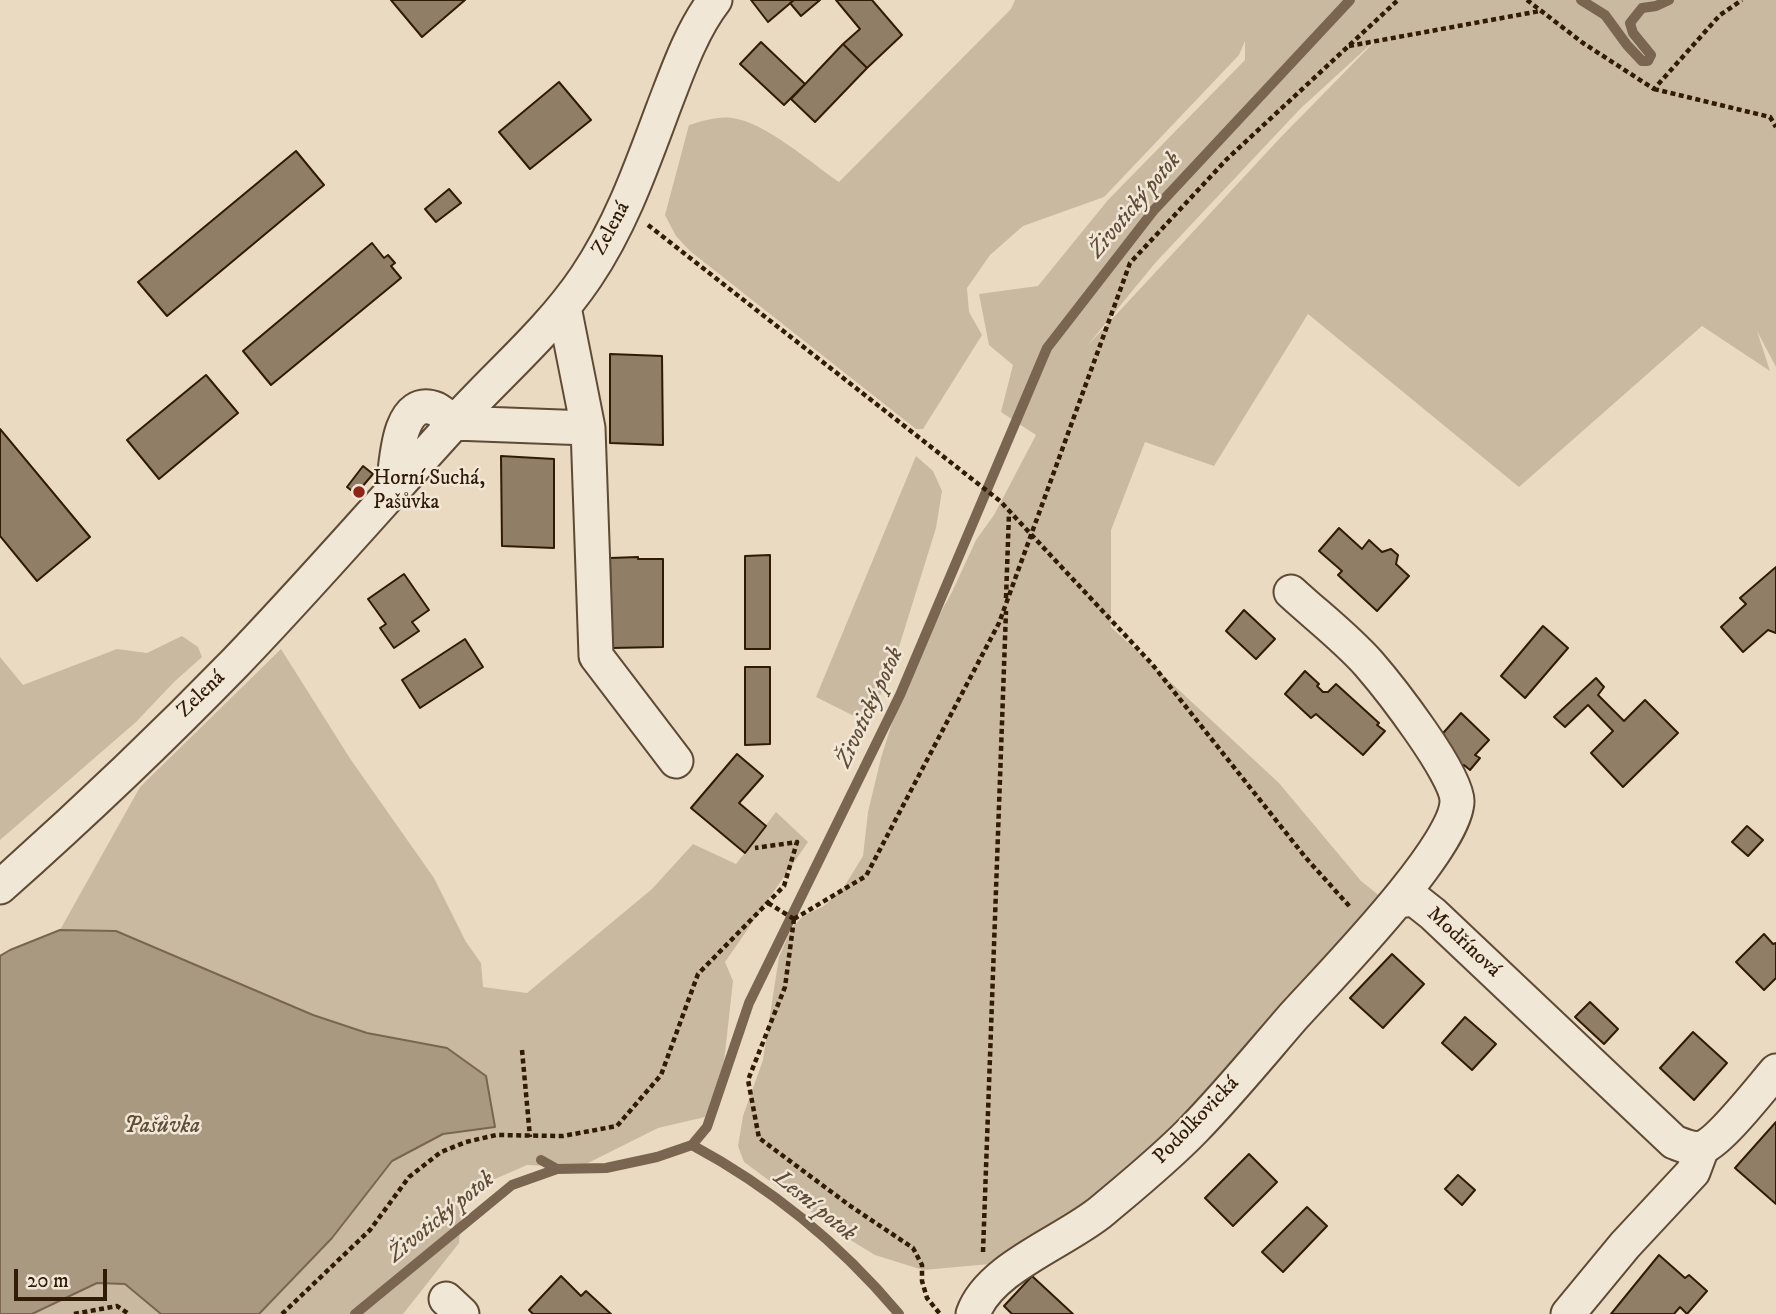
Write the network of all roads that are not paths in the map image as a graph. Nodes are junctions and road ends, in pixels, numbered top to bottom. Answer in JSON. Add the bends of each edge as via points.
{"nodes":[{"id":1,"x":715,"y":0,"type":"edge"},
{"id":2,"x":565,"y":307,"type":"junction"},
{"id":3,"x":454,"y":422,"type":"junction"},
{"id":4,"x":588,"y":428,"type":"junction"},
{"id":5,"x":1291,"y":592,"type":"dead end"},
{"id":6,"x":676,"y":761,"type":"dead end"},
{"id":7,"x":0,"y":887,"type":"edge"},
{"id":8,"x":1399,"y":901,"type":"junction"},
{"id":9,"x":1776,"y":1071,"type":"edge"},
{"id":10,"x":1702,"y":1148,"type":"junction"},
{"id":11,"x":977,"y":1305,"type":"edge"},
{"id":12,"x":1568,"y":1314,"type":"edge"}],
"edges":[{"from":1,"to":2,"type":"street","name":"Zelená","via":[[679,67],[626,206]]},
{"from":2,"to":3,"type":"street","name":"Zelená"},
{"from":2,"to":4,"type":"street"},
{"from":3,"to":4,"type":"street"},
{"from":3,"to":7,"type":"street","name":"Zelená","via":[[433,408],[413,412],[401,432],[393,492],[235,663]]},
{"from":4,"to":6,"type":"street","via":[[596,656]]},
{"from":5,"to":8,"type":"street","name":"Modřínová","via":[[1368,663],[1419,731],[1456,791],[1457,803],[1446,831]]},
{"from":8,"to":10,"type":"street","name":"Modřínová","via":[[1410,898],[1425,907],[1674,1142]]},
{"from":8,"to":11,"type":"street","name":"Podolkovická","via":[[1193,1130],[1100,1213],[1021,1262]]},
{"from":9,"to":10,"type":"street","via":[[1716,1139]]},
{"from":10,"to":12,"type":"street","via":[[1693,1172]]}]}
